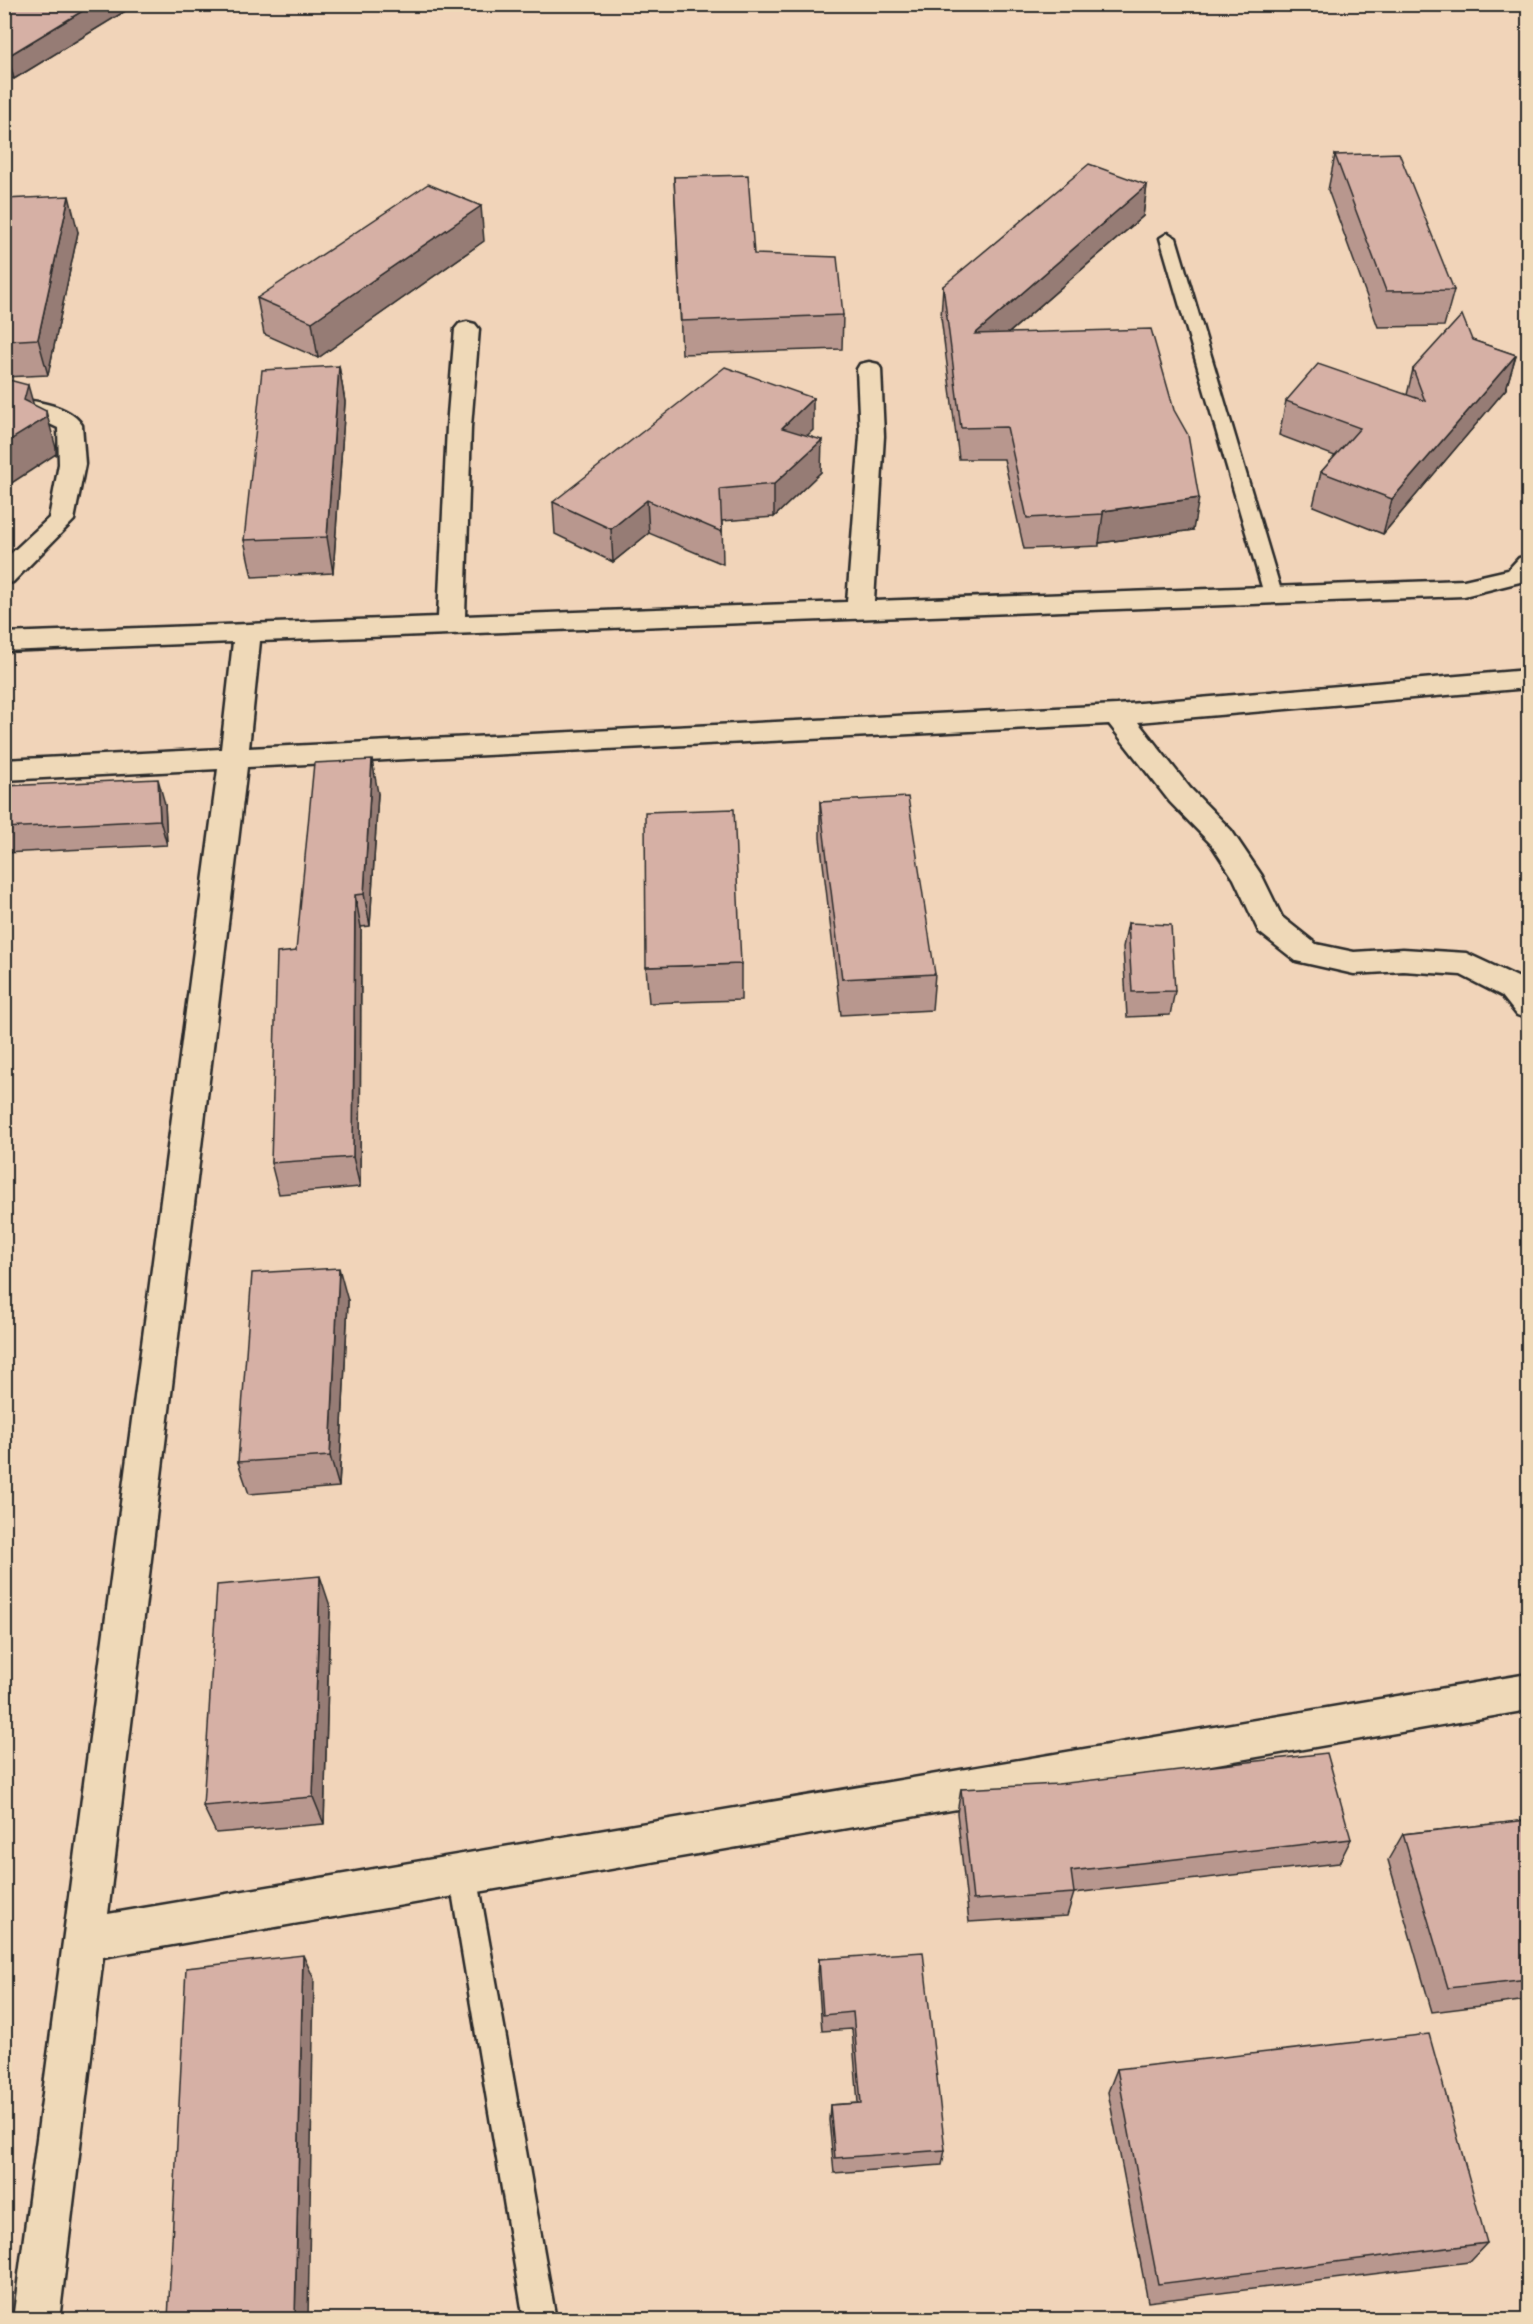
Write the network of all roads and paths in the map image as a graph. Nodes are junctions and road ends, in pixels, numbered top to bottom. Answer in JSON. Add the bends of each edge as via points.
{"nodes":[{"id":1,"x":1168,"y":238,"type":"dead end"},
{"id":2,"x":467,"y":329,"type":"dead end"},
{"id":3,"x":869,"y":369,"type":"dead end"},
{"id":4,"x":4,"y":405,"type":"edge"},
{"id":5,"x":1528,"y":564,"type":"edge"},
{"id":6,"x":4,"y":576,"type":"edge"},
{"id":7,"x":1273,"y":594,"type":"junction"},
{"id":8,"x":861,"y":610,"type":"junction"},
{"id":9,"x":451,"y":626,"type":"junction"},
{"id":10,"x":247,"y":634,"type":"junction"},
{"id":11,"x":4,"y":642,"type":"edge"},
{"id":12,"x":1528,"y":679,"type":"edge"},
{"id":13,"x":1117,"y":714,"type":"junction"},
{"id":14,"x":234,"y":759,"type":"junction"},
{"id":15,"x":4,"y":770,"type":"edge"},
{"id":16,"x":1528,"y":1007,"type":"edge"},
{"id":17,"x":1528,"y":1692,"type":"edge"},
{"id":18,"x":463,"y":1874,"type":"junction"},
{"id":19,"x":85,"y":1939,"type":"junction"},
{"id":20,"x":36,"y":2319,"type":"edge"},
{"id":21,"x":540,"y":2319,"type":"edge"}],
"edges":[{"from":1,"to":7,"type":"lane"},
{"from":2,"to":9,"type":"street"},
{"from":3,"to":8,"type":"street","via":[[872,436]]},
{"from":4,"to":6,"type":"street","via":[[39,409],[70,425],[72,464],[61,520]]},
{"from":5,"to":7,"type":"street","via":[[1517,576],[1464,588]]},
{"from":7,"to":8,"type":"street"},
{"from":8,"to":9,"type":"street"},
{"from":9,"to":10,"type":"street"},
{"from":10,"to":11,"type":"street"},
{"from":10,"to":14,"type":"street"},
{"from":12,"to":13,"type":"street"},
{"from":13,"to":14,"type":"street"},
{"from":13,"to":16,"type":"street","via":[[1180,795],[1221,837],[1247,876],[1270,924],[1307,953],[1354,963],[1403,960],[1466,964],[1513,988]]},
{"from":14,"to":15,"type":"street"},
{"from":14,"to":19,"type":"street"},
{"from":17,"to":18,"type":"street"},
{"from":18,"to":19,"type":"street"},
{"from":18,"to":21,"type":"lane"},
{"from":19,"to":20,"type":"street"}]}
